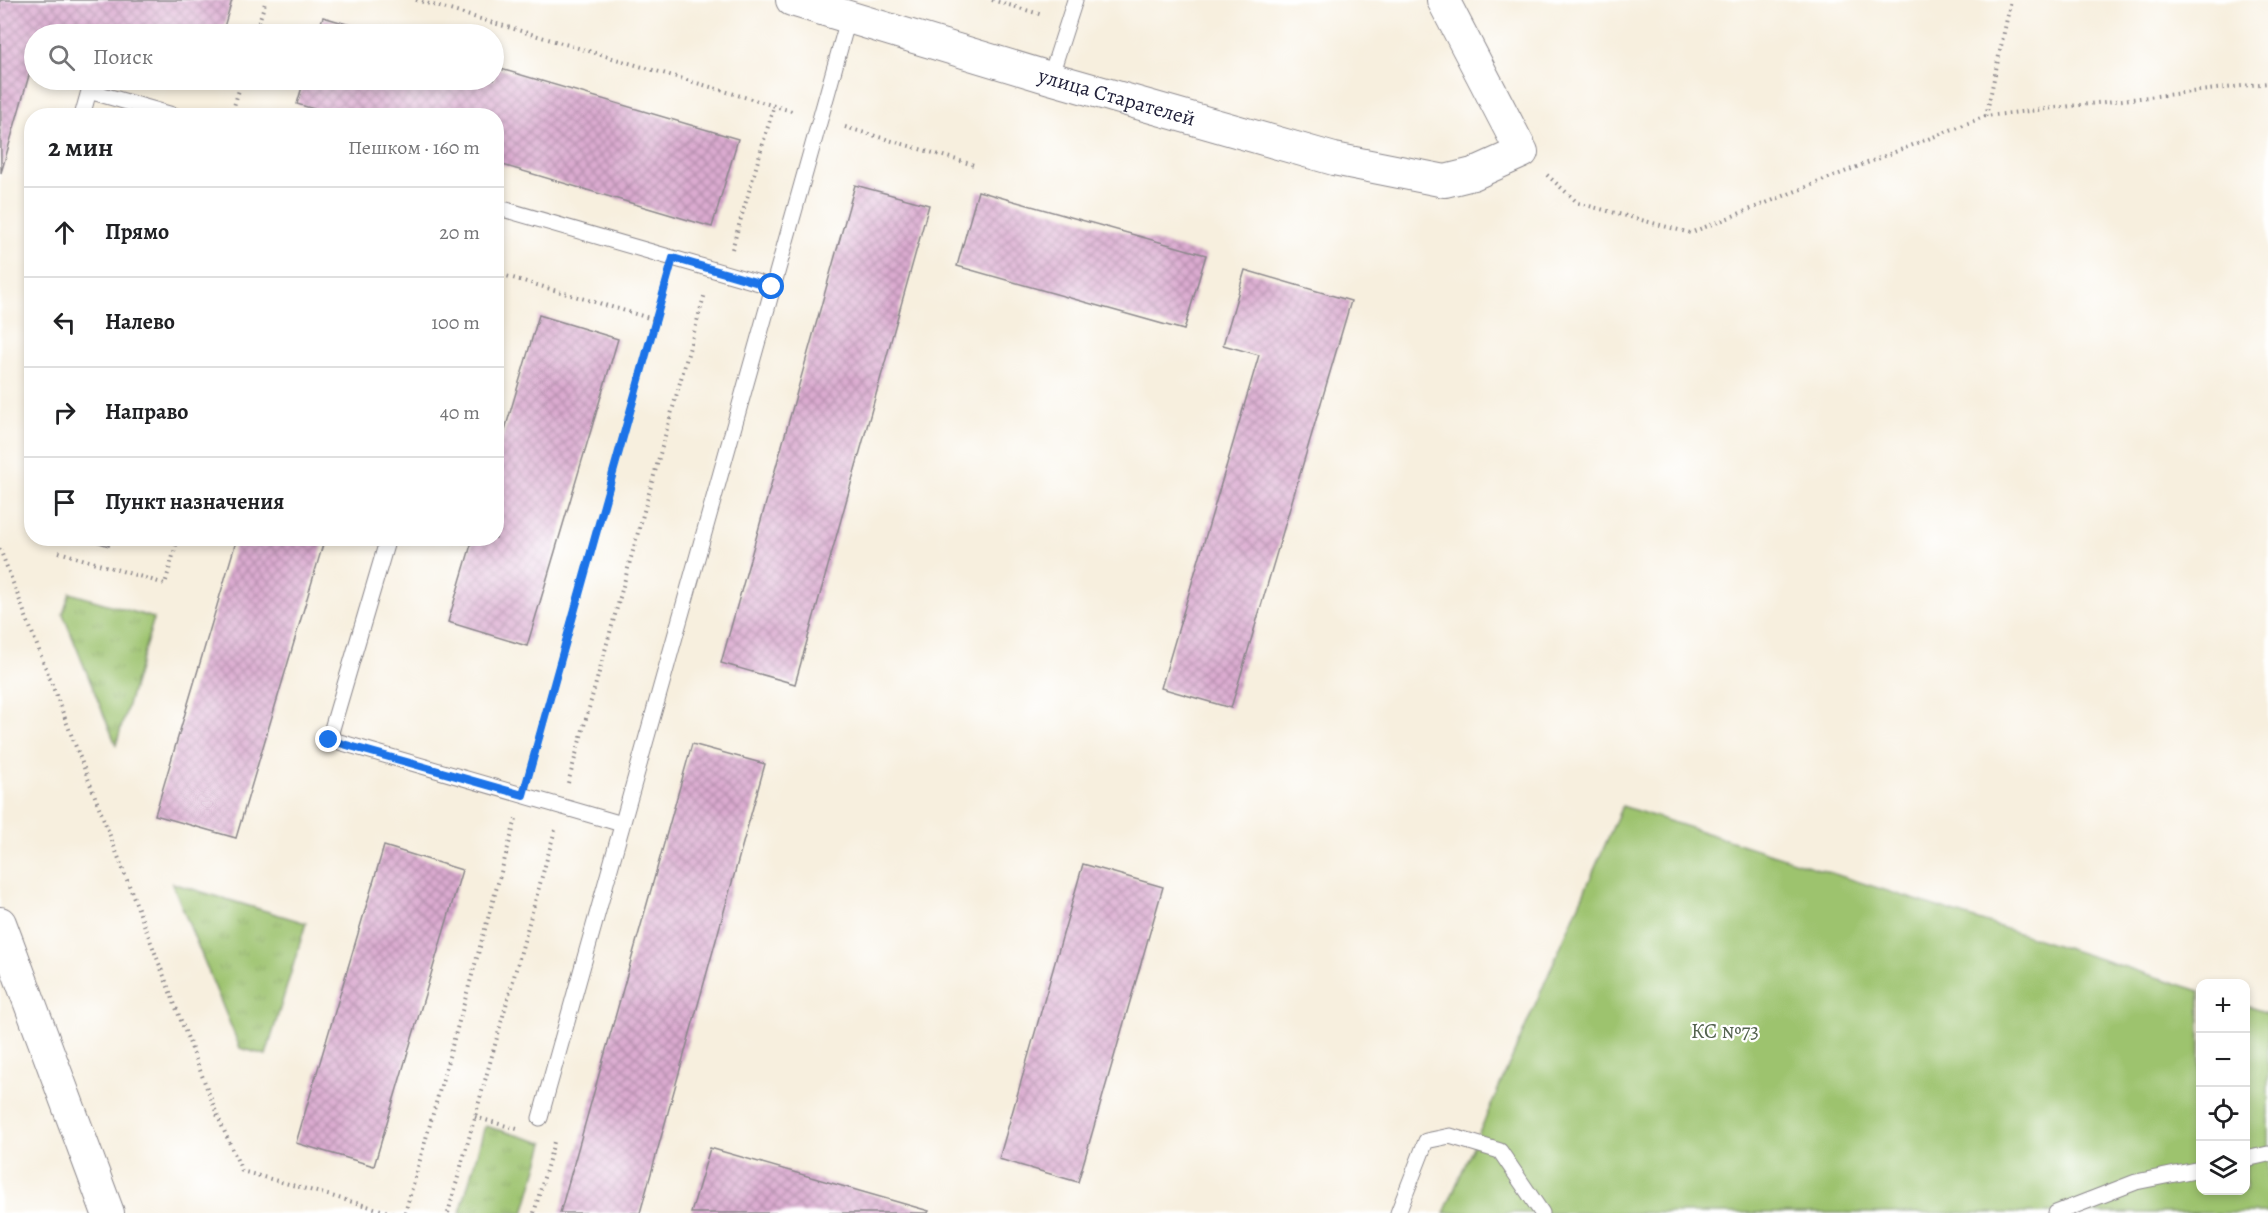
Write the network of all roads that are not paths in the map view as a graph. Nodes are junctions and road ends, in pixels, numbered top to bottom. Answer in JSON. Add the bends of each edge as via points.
{"nodes":[{"id":1,"x":792,"y":0,"type":"edge"},
{"id":2,"x":1075,"y":0,"type":"edge"},
{"id":3,"x":1443,"y":0,"type":"edge"},
{"id":4,"x":849,"y":16,"type":"junction"},
{"id":5,"x":1050,"y":78,"type":"junction"},
{"id":6,"x":84,"y":108,"type":"edge"},
{"id":7,"x":148,"y":108,"type":"edge"},
{"id":8,"x":504,"y":209,"type":"edge"},
{"id":9,"x":772,"y":287,"type":"junction"},
{"id":10,"x":386,"y":546,"type":"edge"},
{"id":11,"x":622,"y":824,"type":"junction"},
{"id":12,"x":0,"y":923,"type":"edge"},
{"id":13,"x":540,"y":1118,"type":"dead end"},
{"id":14,"x":2268,"y":1154,"type":"edge"},
{"id":15,"x":2250,"y":1158,"type":"edge"},
{"id":16,"x":2196,"y":1169,"type":"edge"},
{"id":17,"x":108,"y":1213,"type":"edge"},
{"id":18,"x":1398,"y":1213,"type":"edge"},
{"id":19,"x":1542,"y":1213,"type":"edge"},
{"id":20,"x":2056,"y":1213,"type":"edge"}],
"edges":[{"from":1,"to":4,"type":"street","name":"улица Старателей"},
{"from":2,"to":5,"type":"lane"},
{"from":3,"to":5,"type":"street","name":"улица Старателей","via":[[1522,152],[1473,174],[1444,181],[1334,159]]},
{"from":4,"to":5,"type":"street","name":"улица Старателей"},
{"from":4,"to":9,"type":"lane"},
{"from":6,"to":7,"type":"lane","via":[[89,91]]},
{"from":8,"to":9,"type":"lane"},
{"from":9,"to":11,"type":"lane"},
{"from":10,"to":11,"type":"lane","via":[[329,740]]},
{"from":11,"to":13,"type":"lane"},
{"from":12,"to":17,"type":"street"},
{"from":14,"to":15,"type":"lane"},
{"from":16,"to":20,"type":"lane","via":[[2136,1182]]},
{"from":18,"to":19,"type":"lane","via":[[1426,1141],[1450,1136],[1500,1151]]}]}
